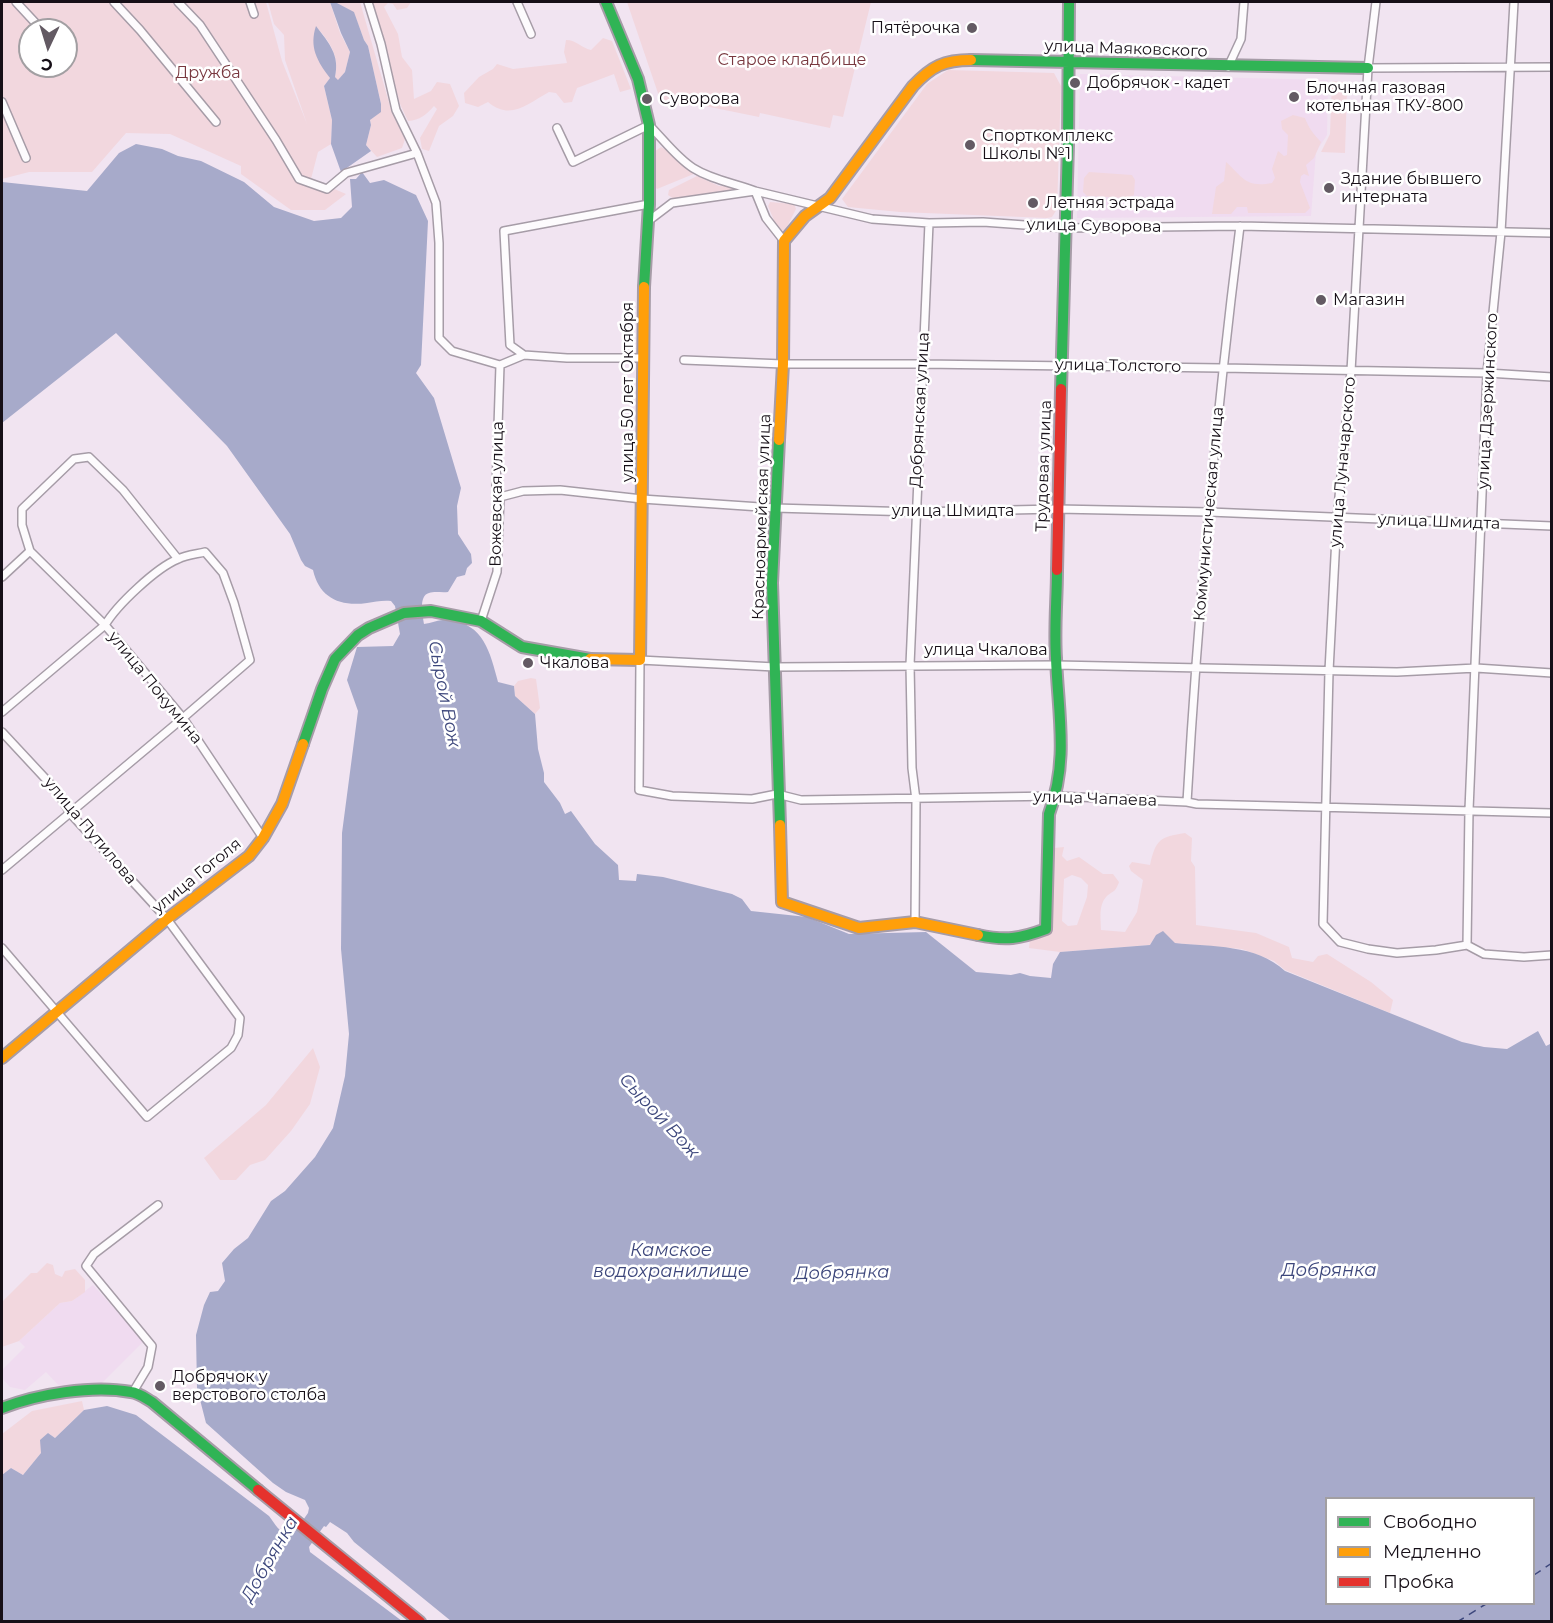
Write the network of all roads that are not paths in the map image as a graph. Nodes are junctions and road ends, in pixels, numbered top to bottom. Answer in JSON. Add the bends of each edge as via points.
{"nodes":[{"id":1,"x":16,"y":2,"type":"edge"},
{"id":2,"x":114,"y":2,"type":"edge"},
{"id":3,"x":178,"y":2,"type":"edge"},
{"id":4,"x":250,"y":2,"type":"edge"},
{"id":5,"x":368,"y":2,"type":"edge"},
{"id":6,"x":517,"y":2,"type":"edge"},
{"id":7,"x":606,"y":2,"type":"edge"},
{"id":8,"x":1069,"y":2,"type":"edge"},
{"id":9,"x":1245,"y":2,"type":"edge"},
{"id":10,"x":1376,"y":2,"type":"edge"},
{"id":11,"x":1514,"y":2,"type":"edge"},
{"id":12,"x":254,"y":14,"type":"dead end"},
{"id":13,"x":31,"y":18,"type":"edge"},
{"id":14,"x":531,"y":34,"type":"dead end"},
{"id":15,"x":1069,"y":62,"type":"junction"},
{"id":16,"x":1228,"y":67,"type":"junction"},
{"id":17,"x":1551,"y":67,"type":"edge"},
{"id":18,"x":1368,"y":68,"type":"junction"},
{"id":19,"x":1509,"y":68,"type":"junction"},
{"id":20,"x":2,"y":102,"type":"edge"},
{"id":21,"x":216,"y":122,"type":"dead end"},
{"id":22,"x":649,"y":125,"type":"junction"},
{"id":23,"x":557,"y":128,"type":"dead end"},
{"id":24,"x":417,"y":153,"type":"junction"},
{"id":25,"x":26,"y":158,"type":"dead end"},
{"id":26,"x":755,"y":191,"type":"junction"},
{"id":27,"x":649,"y":204,"type":"junction"},
{"id":28,"x":821,"y":206,"type":"junction"},
{"id":29,"x":647,"y":222,"type":"junction"},
{"id":30,"x":929,"y":223,"type":"junction"},
{"id":31,"x":1240,"y":226,"type":"junction"},
{"id":32,"x":1066,"y":228,"type":"junction"},
{"id":33,"x":1359,"y":228,"type":"junction"},
{"id":34,"x":1501,"y":232,"type":"junction"},
{"id":35,"x":1551,"y":233,"type":"edge"},
{"id":36,"x":784,"y":241,"type":"junction"},
{"id":37,"x":524,"y":355,"type":"junction"},
{"id":38,"x":642,"y":358,"type":"junction"},
{"id":39,"x":684,"y":360,"type":"dead end"},
{"id":40,"x":783,"y":364,"type":"junction"},
{"id":41,"x":922,"y":364,"type":"junction"},
{"id":42,"x":500,"y":365,"type":"junction"},
{"id":43,"x":1063,"y":365,"type":"junction"},
{"id":44,"x":1222,"y":368,"type":"junction"},
{"id":45,"x":1351,"y":370,"type":"junction"},
{"id":46,"x":1487,"y":373,"type":"junction"},
{"id":47,"x":1551,"y":377,"type":"edge"},
{"id":48,"x":500,"y":497,"type":"junction"},
{"id":49,"x":642,"y":499,"type":"junction"},
{"id":50,"x":775,"y":507,"type":"junction"},
{"id":51,"x":1058,"y":509,"type":"junction"},
{"id":52,"x":915,"y":512,"type":"junction"},
{"id":53,"x":1209,"y":512,"type":"junction"},
{"id":54,"x":1336,"y":518,"type":"junction"},
{"id":55,"x":1481,"y":525,"type":"junction"},
{"id":56,"x":1551,"y":526,"type":"edge"},
{"id":57,"x":30,"y":551,"type":"junction"},
{"id":58,"x":178,"y":559,"type":"junction"},
{"id":59,"x":2,"y":577,"type":"edge"},
{"id":60,"x":431,"y":611,"type":"joint"},
{"id":61,"x":481,"y":621,"type":"junction"},
{"id":62,"x":105,"y":625,"type":"junction"},
{"id":63,"x":639,"y":660,"type":"junction"},
{"id":64,"x":909,"y":665,"type":"junction"},
{"id":65,"x":1056,"y":665,"type":"junction"},
{"id":66,"x":775,"y":667,"type":"junction"},
{"id":67,"x":1476,"y":668,"type":"junction"},
{"id":68,"x":1195,"y":669,"type":"junction"},
{"id":69,"x":1329,"y":671,"type":"junction"},
{"id":70,"x":1551,"y":673,"type":"edge"},
{"id":71,"x":2,"y":712,"type":"edge"},
{"id":72,"x":183,"y":718,"type":"junction"},
{"id":73,"x":2,"y":732,"type":"edge"},
{"id":74,"x":639,"y":790,"type":"joint"},
{"id":75,"x":777,"y":794,"type":"junction"},
{"id":76,"x":1057,"y":796,"type":"junction"},
{"id":77,"x":915,"y":800,"type":"junction"},
{"id":78,"x":1187,"y":802,"type":"junction"},
{"id":79,"x":1327,"y":807,"type":"junction"},
{"id":80,"x":1469,"y":810,"type":"junction"},
{"id":81,"x":70,"y":813,"type":"junction"},
{"id":82,"x":1551,"y":813,"type":"edge"},
{"id":83,"x":263,"y":838,"type":"junction"},
{"id":84,"x":2,"y":870,"type":"edge"},
{"id":85,"x":167,"y":919,"type":"junction"},
{"id":86,"x":915,"y":922,"type":"junction"},
{"id":87,"x":1467,"y":945,"type":"junction"},
{"id":88,"x":2,"y":948,"type":"edge"},
{"id":89,"x":1551,"y":955,"type":"edge"},
{"id":90,"x":55,"y":1012,"type":"junction"},
{"id":91,"x":2,"y":1058,"type":"edge"},
{"id":92,"x":158,"y":1205,"type":"dead end"},
{"id":93,"x":134,"y":1392,"type":"junction"},
{"id":94,"x":2,"y":1408,"type":"edge"},
{"id":95,"x":420,"y":1622,"type":"edge"}],
"edges":[{"from":1,"to":13,"type":"street"},
{"from":2,"to":21,"type":"street"},
{"from":3,"to":24,"type":"street","via":[[200,25],[299,179],[327,189],[346,172]]},
{"from":4,"to":12,"type":"street"},
{"from":5,"to":24,"type":"street","via":[[396,110]]},
{"from":6,"to":14,"type":"street"},
{"from":7,"to":22,"type":"street","name":"улица 50 лет Октября","via":[[638,79]]},
{"from":8,"to":15,"type":"street","name":"Трудовая улица"},
{"from":9,"to":16,"type":"street","via":[[1241,39]]},
{"from":10,"to":18,"type":"street","name":"улица Луначарского"},
{"from":11,"to":19,"type":"street","name":"улица Дзержинского"},
{"from":15,"to":16,"type":"street","name":"улица Маяковского"},
{"from":15,"to":28,"type":"street","name":"улица Маяковского","via":[[955,60],[938,64],[913,86]]},
{"from":15,"to":32,"type":"street","name":"Трудовая улица"},
{"from":16,"to":18,"type":"street","name":"улица Маяковского"},
{"from":17,"to":19,"type":"street","name":"улица Маяковского"},
{"from":18,"to":19,"type":"street","name":"улица Маяковского"},
{"from":18,"to":33,"type":"street","name":"улица Луначарского"},
{"from":19,"to":34,"type":"street","name":"улица Дзержинского"},
{"from":20,"to":25,"type":"street"},
{"from":22,"to":23,"type":"street","via":[[573,162]]},
{"from":22,"to":26,"type":"street","via":[[692,168]]},
{"from":22,"to":27,"type":"street","name":"улица 50 лет Октября"},
{"from":24,"to":42,"type":"street","via":[[436,203],[440,243],[438,338],[452,351]]},
{"from":26,"to":28,"type":"street","name":"улица Суворова"},
{"from":26,"to":29,"type":"street","name":"улица Суворова","via":[[672,203]]},
{"from":26,"to":36,"type":"street","via":[[766,218]]},
{"from":27,"to":29,"type":"street","name":"улица 50 лет Октября"},
{"from":27,"to":37,"type":"street","via":[[504,231],[510,345]]},
{"from":28,"to":30,"type":"street","name":"улица Суворова","via":[[872,219]]},
{"from":28,"to":36,"type":"street","name":"улица Маяковского","via":[[805,216]]},
{"from":29,"to":38,"type":"street","name":"улица 50 лет Октября"},
{"from":30,"to":32,"type":"street","name":"улица Суворова"},
{"from":30,"to":41,"type":"street","name":"Добрянская улица"},
{"from":31,"to":32,"type":"street","name":"улица Суворова"},
{"from":31,"to":33,"type":"street","name":"улица Суворова"},
{"from":31,"to":44,"type":"street","name":"Коммунистическая улица"},
{"from":32,"to":43,"type":"street","name":"Трудовая улица"},
{"from":33,"to":34,"type":"street","name":"улица Суворова"},
{"from":33,"to":45,"type":"street","name":"улица Луначарского"},
{"from":34,"to":35,"type":"street","name":"улица Суворова"},
{"from":34,"to":46,"type":"street","name":"улица Дзержинского"},
{"from":36,"to":40,"type":"street","name":"Красноармейская улица"},
{"from":37,"to":38,"type":"street"},
{"from":37,"to":42,"type":"street"},
{"from":38,"to":49,"type":"street","name":"улица 50 лет Октября"},
{"from":39,"to":40,"type":"street","name":"улица Толстого"},
{"from":40,"to":41,"type":"street","name":"улица Толстого"},
{"from":40,"to":50,"type":"street","name":"Красноармейская улица"},
{"from":41,"to":43,"type":"street","name":"улица Толстого"},
{"from":41,"to":52,"type":"street","name":"Добрянская улица"},
{"from":42,"to":48,"type":"street","name":"Вожевская улица","via":[[496,488]]},
{"from":43,"to":44,"type":"street","name":"улица Толстого"},
{"from":43,"to":51,"type":"street","name":"Трудовая улица"},
{"from":44,"to":45,"type":"street","name":"улица Толстого"},
{"from":44,"to":53,"type":"street","name":"Коммунистическая улица"},
{"from":45,"to":46,"type":"street","name":"улица Толстого"},
{"from":45,"to":54,"type":"street","name":"улица Луначарского"},
{"from":46,"to":47,"type":"street","name":"улица Толстого"},
{"from":46,"to":55,"type":"street","name":"улица Дзержинского"},
{"from":48,"to":49,"type":"street","name":"улица Шмидта","via":[[523,491],[560,490]]},
{"from":48,"to":61,"type":"street","name":"Вожевская улица","via":[[497,572]]},
{"from":49,"to":50,"type":"street","name":"улица Шмидта"},
{"from":49,"to":63,"type":"street","name":"улица 50 лет Октября"},
{"from":50,"to":52,"type":"street","name":"улица Шмидта"},
{"from":50,"to":66,"type":"street","name":"Красноармейская улица"},
{"from":51,"to":52,"type":"street","name":"улица Шмидта"},
{"from":51,"to":53,"type":"street","name":"улица Шмидта"},
{"from":51,"to":65,"type":"street","name":"Трудовая улица"},
{"from":52,"to":64,"type":"street","name":"Добрянская улица"},
{"from":53,"to":54,"type":"street","name":"улица Шмидта"},
{"from":53,"to":68,"type":"street","name":"Коммунистическая улица"},
{"from":54,"to":55,"type":"street","name":"улица Шмидта"},
{"from":54,"to":69,"type":"street","name":"улица Луначарского"},
{"from":55,"to":56,"type":"street","name":"улица Шмидта"},
{"from":55,"to":67,"type":"street","name":"улица Дзержинского"},
{"from":57,"to":58,"type":"street","via":[[22,509],[74,459],[89,457],[123,490]]},
{"from":57,"to":59,"type":"street"},
{"from":57,"to":62,"type":"street","name":"улица Покумина"},
{"from":58,"to":62,"type":"street","via":[[150,577],[112,613]]},
{"from":58,"to":72,"type":"street","via":[[205,552],[223,573],[250,660]]},
{"from":60,"to":61,"type":"street","name":"улица Чкалова"},
{"from":60,"to":83,"type":"street","name":"улица Гоголя","via":[[389,618],[358,635],[335,659],[282,804]]},
{"from":61,"to":63,"type":"street","name":"улица Чкалова","via":[[522,647],[584,659]]},
{"from":62,"to":71,"type":"street"},
{"from":62,"to":72,"type":"street","name":"улица Покумина"},
{"from":63,"to":66,"type":"street","name":"улица Чкалова"},
{"from":63,"to":74,"type":"street","name":"улица 50 лет Октября"},
{"from":64,"to":65,"type":"street","name":"улица Чкалова"},
{"from":64,"to":66,"type":"street","name":"улица Чкалова"},
{"from":64,"to":77,"type":"street","name":"Добрянская улица"},
{"from":65,"to":68,"type":"street","name":"улица Чкалова"},
{"from":65,"to":76,"type":"street","name":"Трудовая улица","via":[[1063,738]]},
{"from":66,"to":75,"type":"street","name":"Красноармейская улица"},
{"from":67,"to":69,"type":"street","name":"улица Чкалова"},
{"from":67,"to":70,"type":"street","name":"улица Чкалова"},
{"from":67,"to":80,"type":"street","name":"улица Дзержинского"},
{"from":68,"to":69,"type":"street","name":"улица Чкалова"},
{"from":68,"to":78,"type":"street","name":"Коммунистическая улица"},
{"from":69,"to":79,"type":"street","name":"улица Луначарского"},
{"from":72,"to":81,"type":"street"},
{"from":72,"to":83,"type":"street","name":"улица Покумина"},
{"from":73,"to":81,"type":"street","name":"улица Путилова","via":[[56,790]]},
{"from":74,"to":75,"type":"street","name":"улица Чапаева","via":[[672,796],[752,799]]},
{"from":75,"to":77,"type":"street","name":"улица Чапаева","via":[[801,800]]},
{"from":75,"to":86,"type":"street","name":"Красноармейская улица","via":[[782,902],[859,928]]},
{"from":76,"to":77,"type":"street","name":"улица Чапаева"},
{"from":76,"to":78,"type":"street","name":"улица Чапаева"},
{"from":76,"to":86,"type":"street","name":"Трудовая улица","via":[[1049,814],[1046,928],[1022,938],[996,939]]},
{"from":77,"to":86,"type":"street","name":"Добрянская улица"},
{"from":78,"to":79,"type":"street","name":"улица Чапаева"},
{"from":79,"to":80,"type":"street","name":"улица Чапаева"},
{"from":79,"to":87,"type":"street","name":"улица Луначарского","via":[[1323,924],[1340,942],[1397,953]]},
{"from":80,"to":82,"type":"street","name":"улица Чапаева"},
{"from":80,"to":87,"type":"street","name":"улица Дзержинского"},
{"from":81,"to":84,"type":"street"},
{"from":81,"to":85,"type":"street","name":"улица Путилова"},
{"from":83,"to":85,"type":"street","name":"улица Гоголя","via":[[249,856]]},
{"from":85,"to":90,"type":"street","name":"улица Гоголя"},
{"from":85,"to":90,"type":"street","name":"улица Путилова","via":[[240,1018],[231,1048],[147,1117]]},
{"from":87,"to":89,"type":"street","via":[[1484,954]]},
{"from":88,"to":90,"type":"street"},
{"from":90,"to":91,"type":"street","name":"улица Гоголя"},
{"from":92,"to":93,"type":"street","via":[[94,1254],[86,1266],[152,1346],[148,1367]]},
{"from":93,"to":94,"type":"street","via":[[62,1394]]},
{"from":93,"to":95,"type":"street","via":[[152,1402]]}]}
